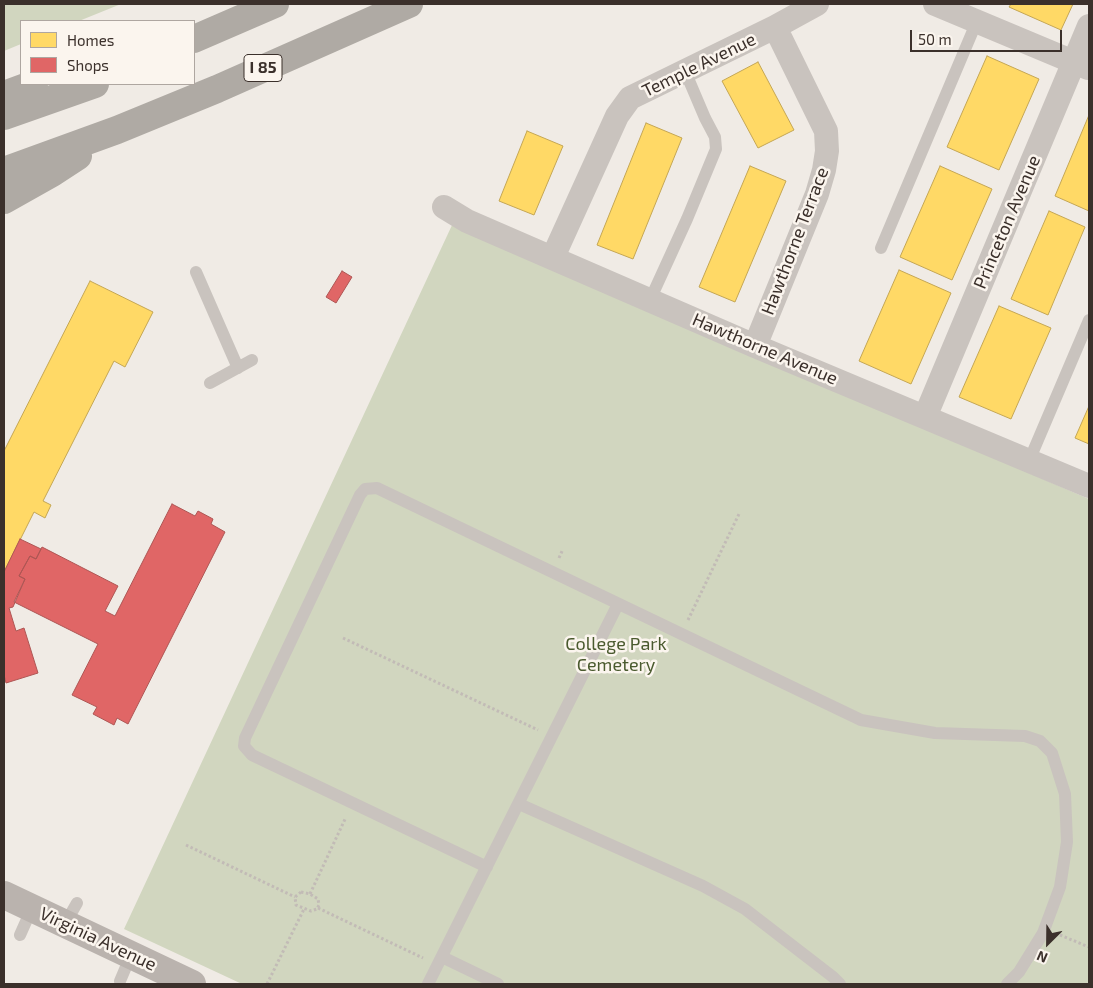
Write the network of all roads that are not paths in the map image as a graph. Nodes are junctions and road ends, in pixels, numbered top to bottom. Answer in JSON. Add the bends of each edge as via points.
{"nodes":[{"id":1,"x":275,"y":4,"type":"edge"},
{"id":2,"x":408,"y":4,"type":"edge"},
{"id":3,"x":817,"y":4,"type":"edge"},
{"id":4,"x":936,"y":4,"type":"edge"},
{"id":5,"x":977,"y":21,"type":"junction"},
{"id":6,"x":1089,"y":26,"type":"edge"},
{"id":7,"x":775,"y":27,"type":"junction"},
{"id":8,"x":195,"y":39,"type":"edge"},
{"id":9,"x":1082,"y":65,"type":"edge"},
{"id":10,"x":685,"y":71,"type":"junction"},
{"id":11,"x":31,"y":85,"type":"edge"},
{"id":12,"x":92,"y":85,"type":"edge"},
{"id":13,"x":4,"y":95,"type":"edge"},
{"id":14,"x":4,"y":116,"type":"edge"},
{"id":15,"x":117,"y":130,"type":"junction"},
{"id":16,"x":4,"y":172,"type":"edge"},
{"id":17,"x":4,"y":200,"type":"edge"},
{"id":18,"x":444,"y":207,"type":"dead end"},
{"id":19,"x":881,"y":248,"type":"dead end"},
{"id":20,"x":552,"y":257,"type":"junction"},
{"id":21,"x":196,"y":272,"type":"dead end"},
{"id":22,"x":650,"y":300,"type":"junction"},
{"id":23,"x":1089,"y":320,"type":"edge"},
{"id":24,"x":755,"y":346,"type":"junction"},
{"id":25,"x":252,"y":360,"type":"dead end"},
{"id":26,"x":238,"y":368,"type":"junction"},
{"id":27,"x":210,"y":383,"type":"dead end"},
{"id":28,"x":925,"y":417,"type":"junction"},
{"id":29,"x":1029,"y":461,"type":"junction"},
{"id":30,"x":1089,"y":486,"type":"edge"},
{"id":31,"x":618,"y":604,"type":"junction"},
{"id":32,"x":519,"y":804,"type":"junction"},
{"id":33,"x":487,"y":867,"type":"junction"},
{"id":34,"x":4,"y":894,"type":"edge"},
{"id":35,"x":32,"y":908,"type":"junction"},
{"id":36,"x":20,"y":935,"type":"dead end"},
{"id":37,"x":131,"y":955,"type":"junction"},
{"id":38,"x":440,"y":961,"type":"junction"},
{"id":39,"x":120,"y":981,"type":"dead end"},
{"id":40,"x":186,"y":983,"type":"edge"},
{"id":41,"x":428,"y":984,"type":"edge"},
{"id":42,"x":498,"y":984,"type":"edge"},
{"id":43,"x":840,"y":984,"type":"edge"},
{"id":44,"x":1007,"y":984,"type":"edge"}],
"edges":[{"from":1,"to":8,"type":"highway"},
{"from":2,"to":15,"type":"highway","number":"I 85"},
{"from":3,"to":7,"type":"street","name":"Temple Avenue"},
{"from":4,"to":5,"type":"street"},
{"from":5,"to":9,"type":"street"},
{"from":5,"to":19,"type":"lane"},
{"from":6,"to":9,"type":"street","name":"Princeton Avenue"},
{"from":7,"to":10,"type":"street","name":"Temple Avenue"},
{"from":7,"to":24,"type":"street","name":"Hawthorne Terrace","via":[[826,131],[827,151],[817,194]]},
{"from":9,"to":28,"type":"street","name":"Princeton Avenue"},
{"from":10,"to":20,"type":"street","name":"Temple Avenue","via":[[630,98],[617,116]]},
{"from":10,"to":22,"type":"lane","via":[[715,138],[716,150]]},
{"from":11,"to":13,"type":"highway"},
{"from":12,"to":14,"type":"highway"},
{"from":15,"to":16,"type":"highway","number":"I 85"},
{"from":15,"to":17,"type":"highway"},
{"from":18,"to":20,"type":"street","name":"Hawthorne Avenue","via":[[467,221]]},
{"from":20,"to":22,"type":"street","name":"Hawthorne Avenue"},
{"from":21,"to":26,"type":"lane"},
{"from":22,"to":24,"type":"street","name":"Hawthorne Avenue"},
{"from":23,"to":29,"type":"lane"},
{"from":24,"to":28,"type":"street","name":"Hawthorne Avenue"},
{"from":25,"to":26,"type":"lane"},
{"from":26,"to":27,"type":"lane"},
{"from":28,"to":29,"type":"street","name":"Hawthorne Avenue"},
{"from":29,"to":30,"type":"street","name":"Hawthorne Avenue"},
{"from":31,"to":32,"type":"lane"},
{"from":31,"to":33,"type":"lane","via":[[377,488],[365,489],[360,495],[244,746],[252,755]]},
{"from":31,"to":44,"type":"lane","via":[[861,720],[935,733],[1025,736],[1040,741],[1052,753],[1065,794],[1067,842],[1060,887],[1045,928],[1019,972]]},
{"from":32,"to":33,"type":"lane"},
{"from":32,"to":43,"type":"lane","via":[[703,886],[745,909]]},
{"from":33,"to":38,"type":"lane"},
{"from":34,"to":35,"type":"main road","name":"Virginia Avenue"},
{"from":35,"to":36,"type":"lane"},
{"from":35,"to":37,"type":"main road","name":"Virginia Avenue","via":[[71,914]]},
{"from":37,"to":39,"type":"lane"},
{"from":37,"to":40,"type":"main road","name":"Virginia Avenue"},
{"from":38,"to":41,"type":"lane"},
{"from":38,"to":42,"type":"lane"}]}
